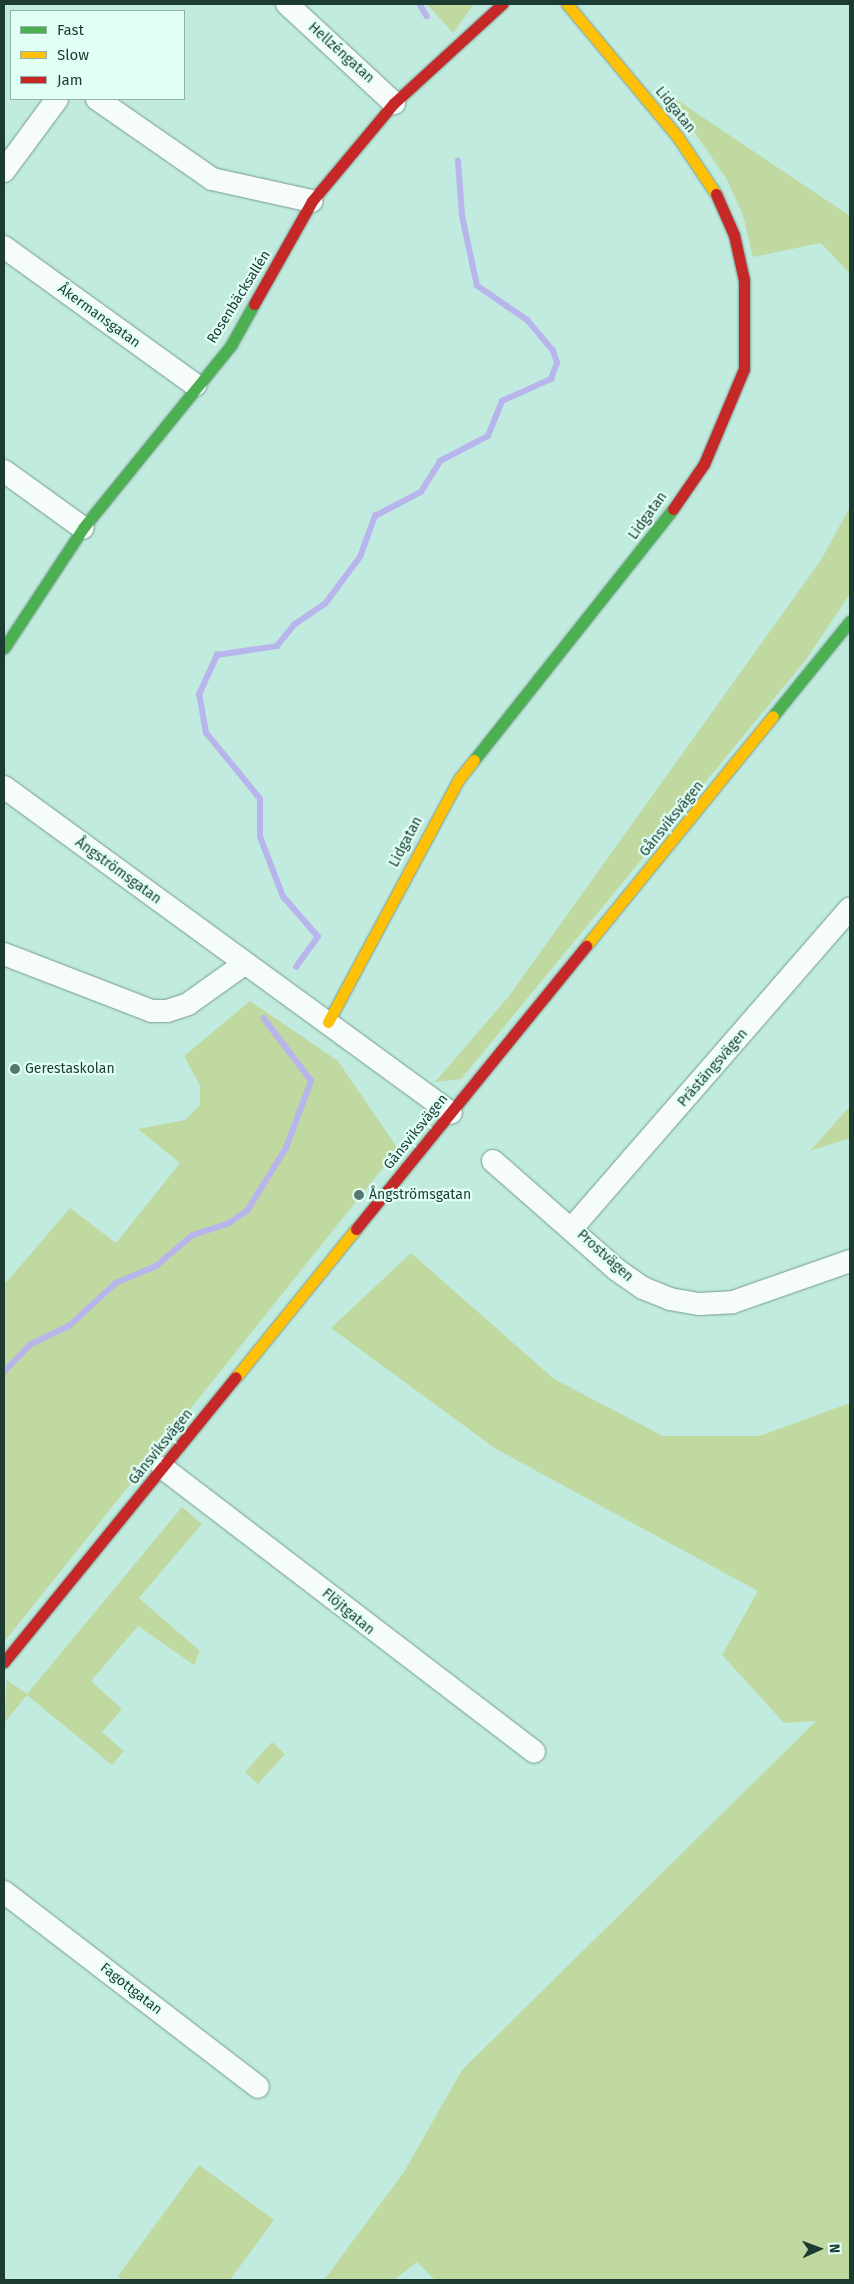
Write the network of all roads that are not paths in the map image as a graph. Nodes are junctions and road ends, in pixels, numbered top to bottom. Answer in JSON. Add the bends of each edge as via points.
{"nodes":[{"id":1,"x":287,"y":4,"type":"edge"},
{"id":2,"x":502,"y":4,"type":"edge"},
{"id":3,"x":567,"y":4,"type":"edge"},
{"id":4,"x":56,"y":100,"type":"edge"},
{"id":5,"x":98,"y":100,"type":"edge"},
{"id":6,"x":394,"y":103,"type":"junction"},
{"id":7,"x":4,"y":171,"type":"edge"},
{"id":8,"x":312,"y":201,"type":"junction"},
{"id":9,"x":4,"y":247,"type":"edge"},
{"id":10,"x":195,"y":385,"type":"junction"},
{"id":11,"x":4,"y":472,"type":"edge"},
{"id":12,"x":83,"y":528,"type":"junction"},
{"id":13,"x":850,"y":621,"type":"edge"},
{"id":14,"x":4,"y":648,"type":"edge"},
{"id":15,"x":4,"y":786,"type":"edge"},
{"id":16,"x":850,"y":908,"type":"edge"},
{"id":17,"x":4,"y":954,"type":"edge"},
{"id":18,"x":244,"y":964,"type":"junction"},
{"id":19,"x":328,"y":1022,"type":"junction"},
{"id":20,"x":451,"y":1113,"type":"junction"},
{"id":21,"x":493,"y":1161,"type":"dead end"},
{"id":22,"x":573,"y":1227,"type":"junction"},
{"id":23,"x":850,"y":1262,"type":"edge"},
{"id":24,"x":163,"y":1468,"type":"junction"},
{"id":25,"x":4,"y":1662,"type":"edge"},
{"id":26,"x":534,"y":1752,"type":"dead end"},
{"id":27,"x":4,"y":1892,"type":"edge"},
{"id":28,"x":258,"y":2087,"type":"dead end"}],
"edges":[{"from":1,"to":6,"type":"street","name":"Hellzéngatan"},
{"from":2,"to":6,"type":"street","name":"Rosenbäcksallén"},
{"from":3,"to":19,"type":"street","name":"Lidgatan","via":[[677,136],[719,198],[734,235],[744,280],[744,368],[704,464],[656,534],[459,779]]},
{"from":4,"to":7,"type":"street"},
{"from":5,"to":8,"type":"street","via":[[212,179]]},
{"from":6,"to":8,"type":"street","name":"Rosenbäcksallén"},
{"from":8,"to":10,"type":"street","name":"Rosenbäcksallén","via":[[231,345]]},
{"from":9,"to":10,"type":"street","name":"Åkermansgatan"},
{"from":10,"to":12,"type":"street","name":"Rosenbäcksallén"},
{"from":11,"to":12,"type":"street"},
{"from":12,"to":14,"type":"street","name":"Rosenbäcksallén"},
{"from":13,"to":20,"type":"street","name":"Gånsviksvägen"},
{"from":15,"to":18,"type":"street","name":"Ångströmsgatan"},
{"from":16,"to":22,"type":"street","name":"Prästängsvägen"},
{"from":17,"to":18,"type":"street","via":[[152,1011],[167,1012],[188,1004]]},
{"from":18,"to":19,"type":"street","name":"Ångströmsgatan"},
{"from":19,"to":20,"type":"street","name":"Ångströmsgatan"},
{"from":20,"to":24,"type":"street","name":"Gånsviksvägen"},
{"from":21,"to":22,"type":"street","name":"Prostvägen"},
{"from":22,"to":23,"type":"street","name":"Prostvägen","via":[[642,1288],[699,1304],[733,1302]]},
{"from":24,"to":25,"type":"street","name":"Gånsviksvägen"},
{"from":24,"to":26,"type":"street","name":"Flöjtgatan"},
{"from":27,"to":28,"type":"street","name":"Fagottgatan"}]}
